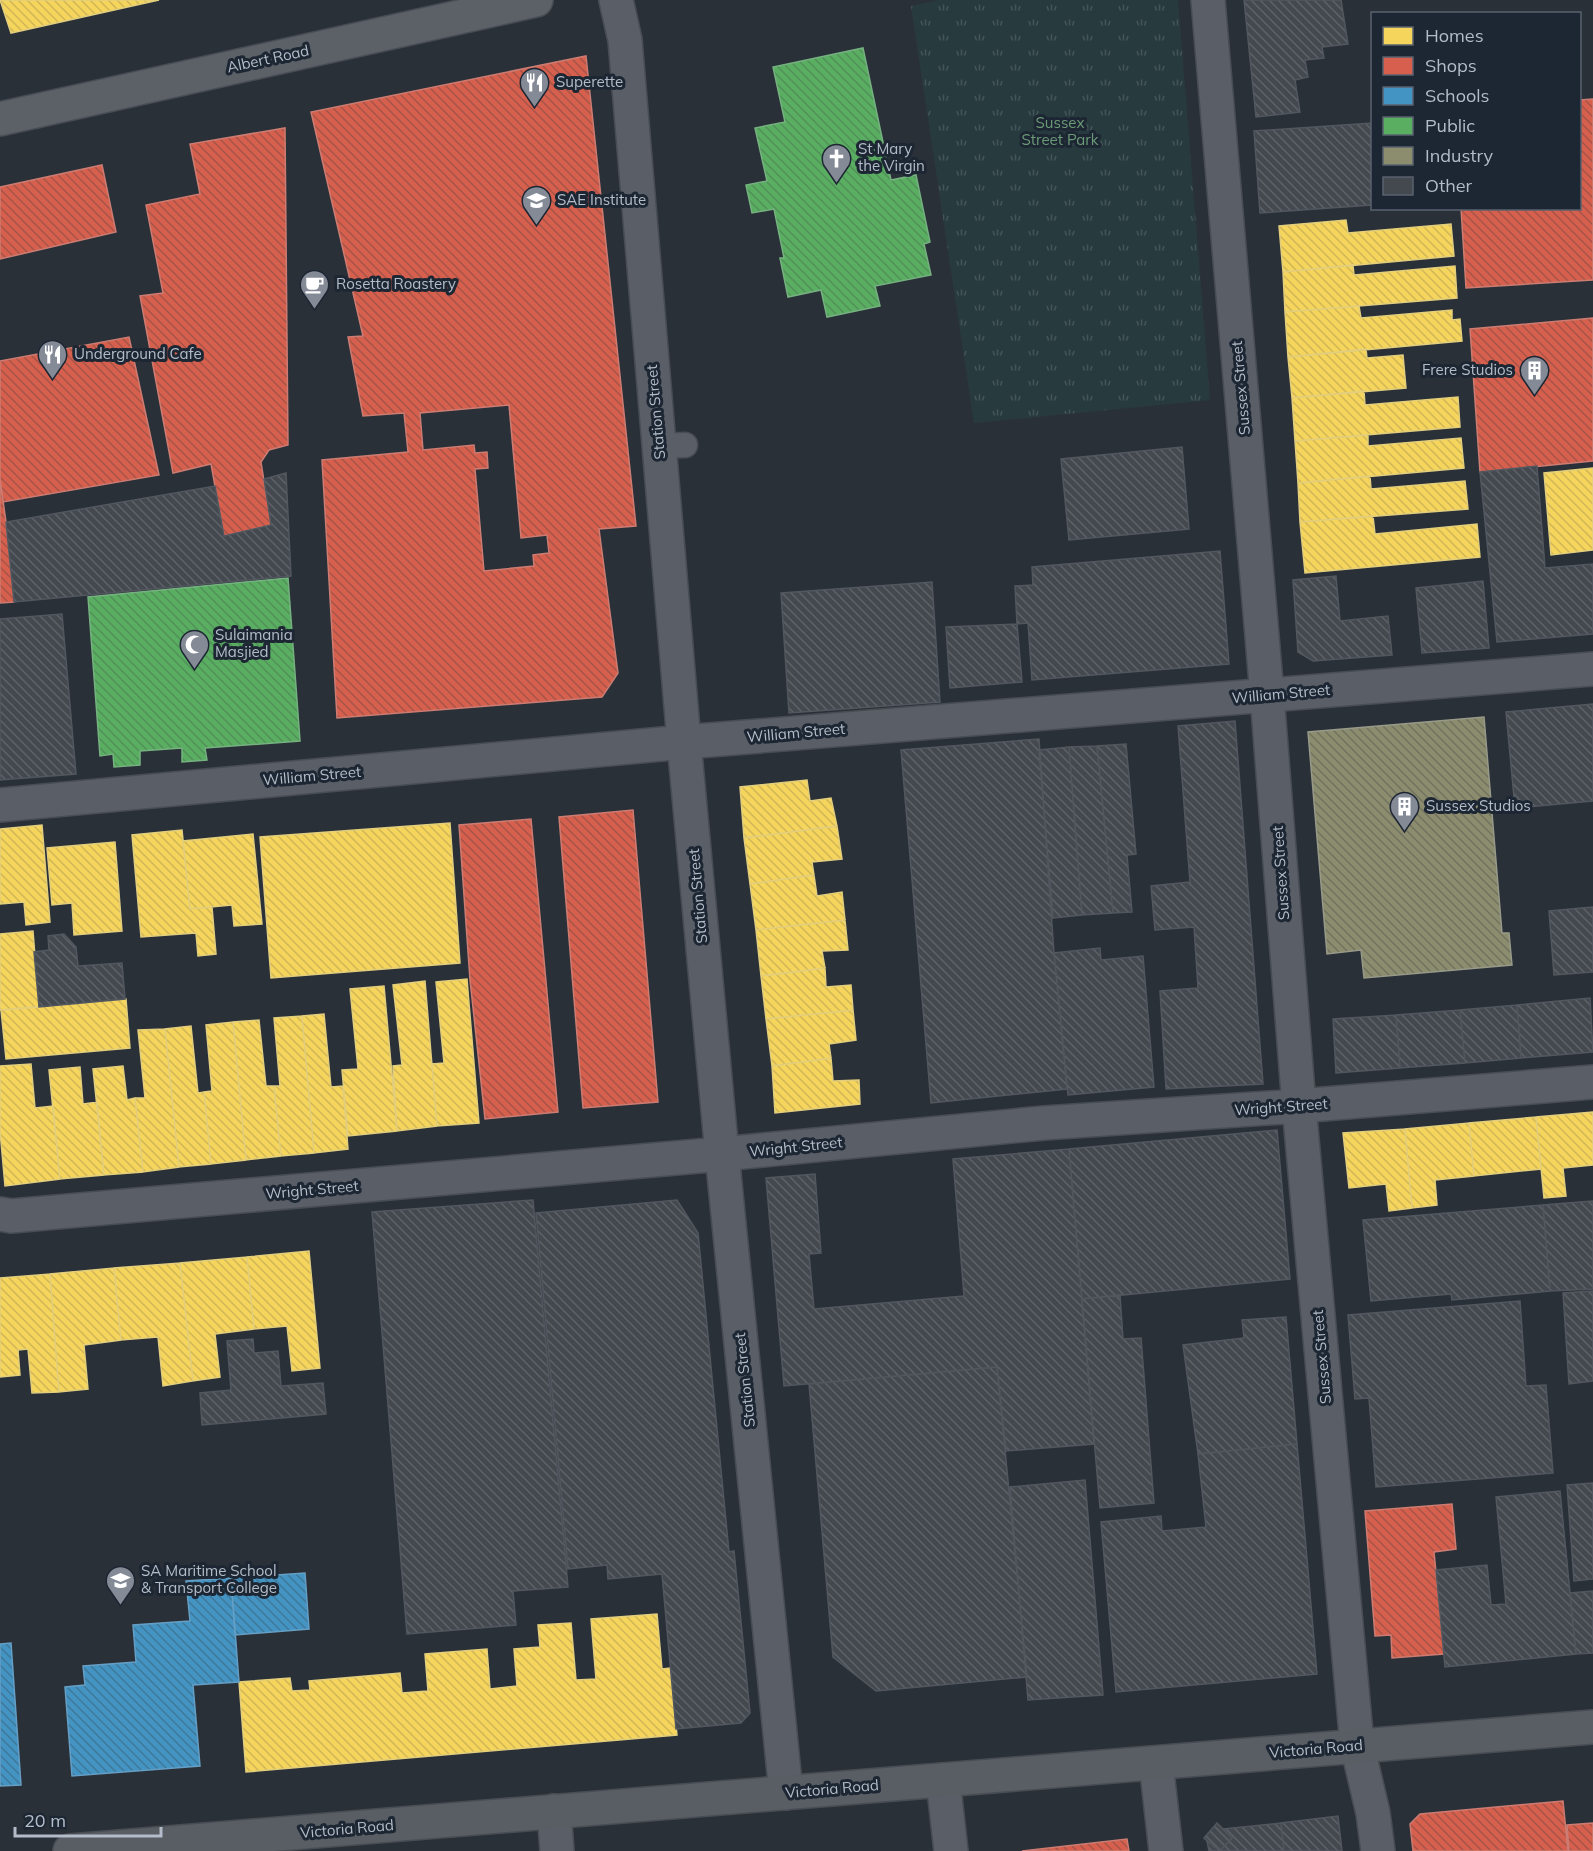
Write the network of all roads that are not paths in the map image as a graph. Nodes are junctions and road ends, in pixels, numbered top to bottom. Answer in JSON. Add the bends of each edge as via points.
{"nodes":[{"id":1,"x":536,"y":0,"type":"edge"},
{"id":2,"x":616,"y":0,"type":"edge"},
{"id":3,"x":1208,"y":0,"type":"edge"},
{"id":4,"x":2,"y":112,"type":"edge"},
{"id":5,"x":1593,"y":669,"type":"edge"},
{"id":6,"x":1267,"y":695,"type":"junction"},
{"id":7,"x":684,"y":742,"type":"junction"},
{"id":8,"x":0,"y":805,"type":"edge"},
{"id":9,"x":1593,"y":1082,"type":"edge"},
{"id":10,"x":1299,"y":1106,"type":"junction"},
{"id":11,"x":722,"y":1154,"type":"junction"},
{"id":12,"x":0,"y":1214,"type":"edge"},
{"id":13,"x":1593,"y":1726,"type":"edge"},
{"id":14,"x":1357,"y":1745,"type":"junction"},
{"id":15,"x":1156,"y":1762,"type":"junction"},
{"id":16,"x":943,"y":1780,"type":"junction"},
{"id":17,"x":786,"y":1793,"type":"junction"},
{"id":18,"x":554,"y":1812,"type":"junction"},
{"id":19,"x":73,"y":1851,"type":"edge"},
{"id":20,"x":557,"y":1851,"type":"edge"},
{"id":21,"x":951,"y":1851,"type":"edge"},
{"id":22,"x":1166,"y":1851,"type":"edge"},
{"id":23,"x":1378,"y":1851,"type":"edge"}],
"edges":[{"from":1,"to":4,"type":"main road","name":"Albert Road"},
{"from":2,"to":7,"type":"street","name":"Station Street","via":[[625,40],[672,446]]},
{"from":3,"to":6,"type":"street","name":"Sussex Street"},
{"from":5,"to":6,"type":"street","name":"William Street"},
{"from":6,"to":7,"type":"street","name":"William Street"},
{"from":6,"to":10,"type":"street","name":"Sussex Street"},
{"from":7,"to":8,"type":"street","name":"William Street"},
{"from":7,"to":11,"type":"street","name":"Station Street"},
{"from":9,"to":10,"type":"street","name":"Wright Street"},
{"from":10,"to":11,"type":"street","name":"Wright Street","via":[[1044,1123]]},
{"from":10,"to":14,"type":"street","name":"Sussex Street"},
{"from":11,"to":12,"type":"street","name":"Wright Street"},
{"from":11,"to":17,"type":"street","name":"Station Street"},
{"from":13,"to":14,"type":"main road","name":"Victoria Road"},
{"from":14,"to":15,"type":"main road","name":"Victoria Road"},
{"from":14,"to":23,"type":"street","name":"Sussex Street"},
{"from":15,"to":16,"type":"main road","name":"Victoria Road"},
{"from":15,"to":22,"type":"street"},
{"from":16,"to":17,"type":"main road","name":"Victoria Road"},
{"from":16,"to":21,"type":"street"},
{"from":17,"to":18,"type":"main road","name":"Victoria Road"},
{"from":18,"to":19,"type":"main road","name":"Victoria Road"},
{"from":18,"to":20,"type":"street"}]}
